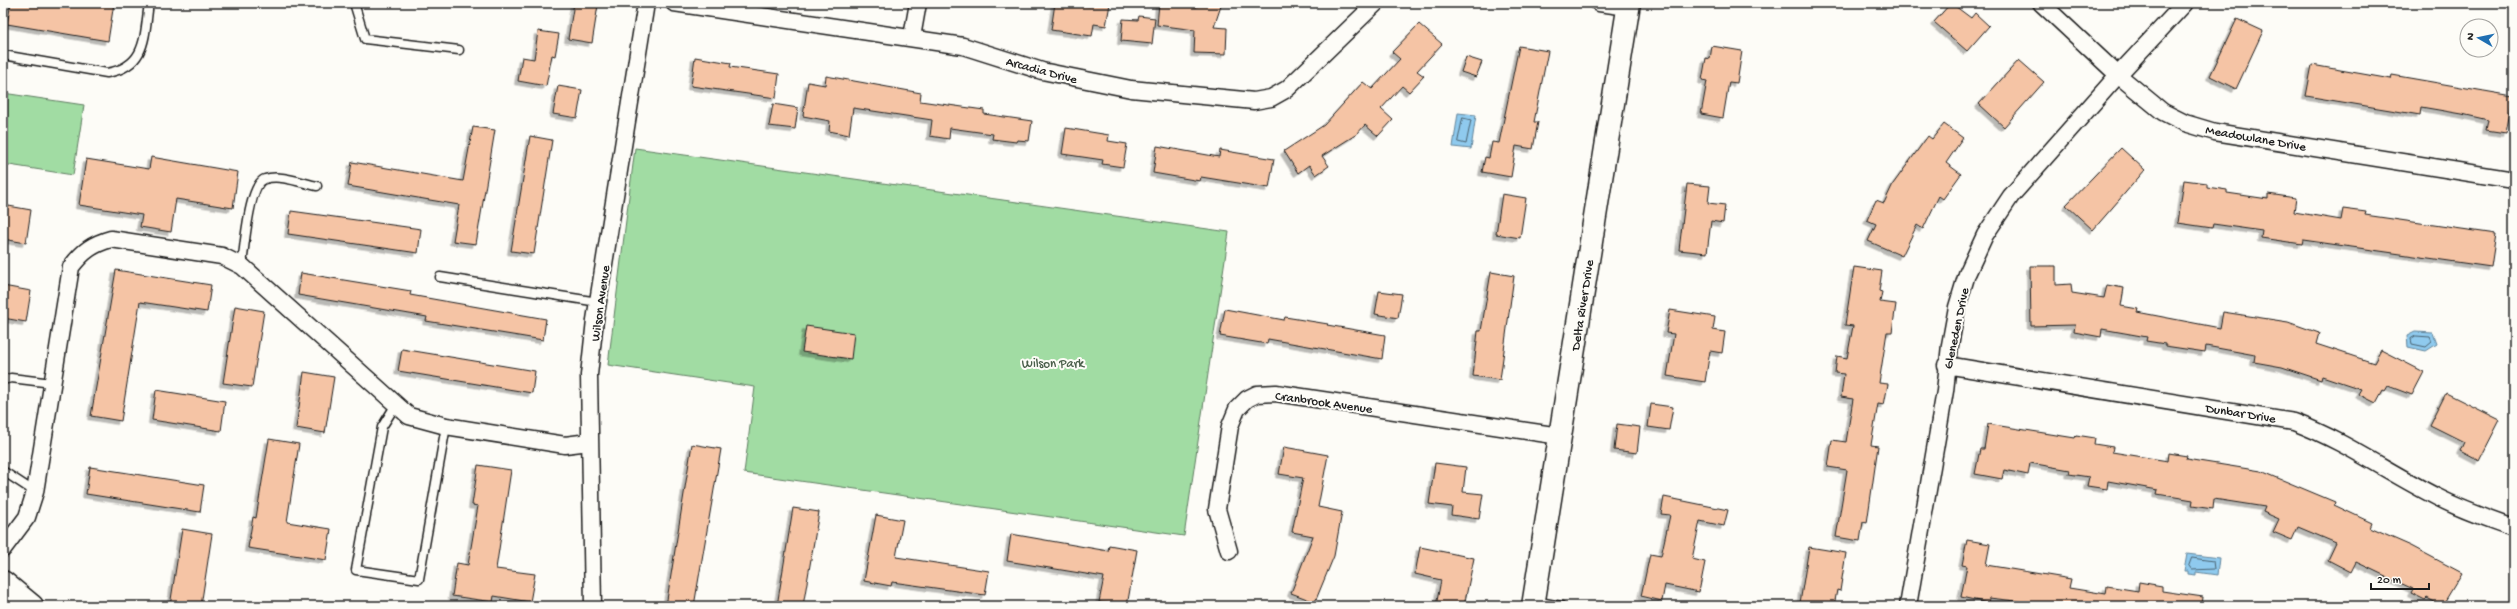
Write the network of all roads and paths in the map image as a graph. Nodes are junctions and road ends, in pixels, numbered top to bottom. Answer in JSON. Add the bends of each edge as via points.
{"nodes":[{"id":1,"x":149,"y":3,"type":"edge"},
{"id":2,"x":354,"y":3,"type":"edge"},
{"id":3,"x":646,"y":3,"type":"edge"},
{"id":4,"x":674,"y":3,"type":"edge"},
{"id":5,"x":918,"y":3,"type":"edge"},
{"id":6,"x":1376,"y":3,"type":"edge"},
{"id":7,"x":1599,"y":3,"type":"edge"},
{"id":8,"x":2041,"y":3,"type":"edge"},
{"id":9,"x":2185,"y":3,"type":"edge"},
{"id":10,"x":1628,"y":5,"type":"edge"},
{"id":11,"x":912,"y":37,"type":"junction"},
{"id":12,"x":459,"y":50,"type":"dead end"},
{"id":13,"x":3,"y":55,"type":"edge"},
{"id":14,"x":2118,"y":75,"type":"junction"},
{"id":15,"x":2514,"y":180,"type":"edge"},
{"id":16,"x":317,"y":186,"type":"dead end"},
{"id":17,"x":242,"y":266,"type":"junction"},
{"id":18,"x":440,"y":277,"type":"dead end"},
{"id":19,"x":598,"y":302,"type":"junction"},
{"id":20,"x":1946,"y":365,"type":"junction"},
{"id":21,"x":3,"y":380,"type":"edge"},
{"id":22,"x":52,"y":383,"type":"junction"},
{"id":23,"x":395,"y":406,"type":"junction"},
{"id":24,"x":446,"y":426,"type":"junction"},
{"id":25,"x":1560,"y":436,"type":"junction"},
{"id":26,"x":589,"y":442,"type":"junction"},
{"id":27,"x":3,"y":471,"type":"edge"},
{"id":28,"x":35,"y":492,"type":"junction"},
{"id":29,"x":2514,"y":528,"type":"edge"},
{"id":30,"x":3,"y":549,"type":"edge"},
{"id":31,"x":1229,"y":551,"type":"dead end"},
{"id":32,"x":3,"y":582,"type":"edge"},
{"id":33,"x":1533,"y":603,"type":"edge"},
{"id":34,"x":32,"y":606,"type":"edge"},
{"id":35,"x":593,"y":606,"type":"edge"},
{"id":36,"x":1561,"y":606,"type":"edge"},
{"id":37,"x":1908,"y":606,"type":"edge"}],
"edges":[{"from":1,"to":13,"type":"lane","via":[[143,41],[135,61],[123,70],[107,73]]},
{"from":2,"to":12,"type":"lane","via":[[365,39]]},
{"from":3,"to":19,"type":"street","name":"Wilson Avenue"},
{"from":4,"to":11,"type":"street","name":"Arcadia Drive"},
{"from":5,"to":11,"type":"street"},
{"from":6,"to":11,"type":"street","name":"Arcadia Drive","via":[[1287,89],[1271,98],[1254,101],[1131,90],[1042,71],[963,46]]},
{"from":7,"to":10,"type":"street"},
{"from":8,"to":14,"type":"street","name":"Meadowlane Drive"},
{"from":9,"to":14,"type":"street","name":"Gleneden Drive"},
{"from":10,"to":25,"type":"street","name":"Delta River Drive"},
{"from":14,"to":15,"type":"street","name":"Meadowlane Drive","via":[[2162,112],[2185,123],[2215,132]]},
{"from":14,"to":20,"type":"street","name":"Gleneden Drive","via":[[2010,196],[1985,235],[1967,274],[1957,307]]},
{"from":16,"to":17,"type":"lane","via":[[273,177],[263,179],[254,190]]},
{"from":17,"to":22,"type":"street","via":[[222,256],[111,239],[96,243],[82,253],[71,266]]},
{"from":17,"to":23,"type":"street"},
{"from":18,"to":19,"type":"lane"},
{"from":19,"to":26,"type":"street","name":"Wilson Avenue","via":[[589,375]]},
{"from":20,"to":29,"type":"street","name":"Dunbar Drive","via":[[2294,422],[2326,434],[2437,497]]},
{"from":20,"to":37,"type":"street","name":"Gleneden Drive","via":[[1945,391]]},
{"from":21,"to":22,"type":"lane","via":[[11,378]]},
{"from":22,"to":28,"type":"street"},
{"from":23,"to":24,"type":"street","via":[[409,416]]},
{"from":23,"to":24,"type":"lane","via":[[382,427],[356,570],[419,579]]},
{"from":24,"to":26,"type":"street","via":[[565,445]]},
{"from":25,"to":31,"type":"street","name":"Cranbrook Avenue","via":[[1276,393],[1257,394],[1247,399],[1238,409],[1230,426],[1217,509]]},
{"from":25,"to":33,"type":"street","name":"Delta River Drive"},
{"from":26,"to":35,"type":"street","name":"Wilson Avenue"},
{"from":27,"to":28,"type":"lane"},
{"from":28,"to":30,"type":"street","via":[[27,517]]},
{"from":32,"to":34,"type":"street"},
{"from":33,"to":36,"type":"lane"}]}
